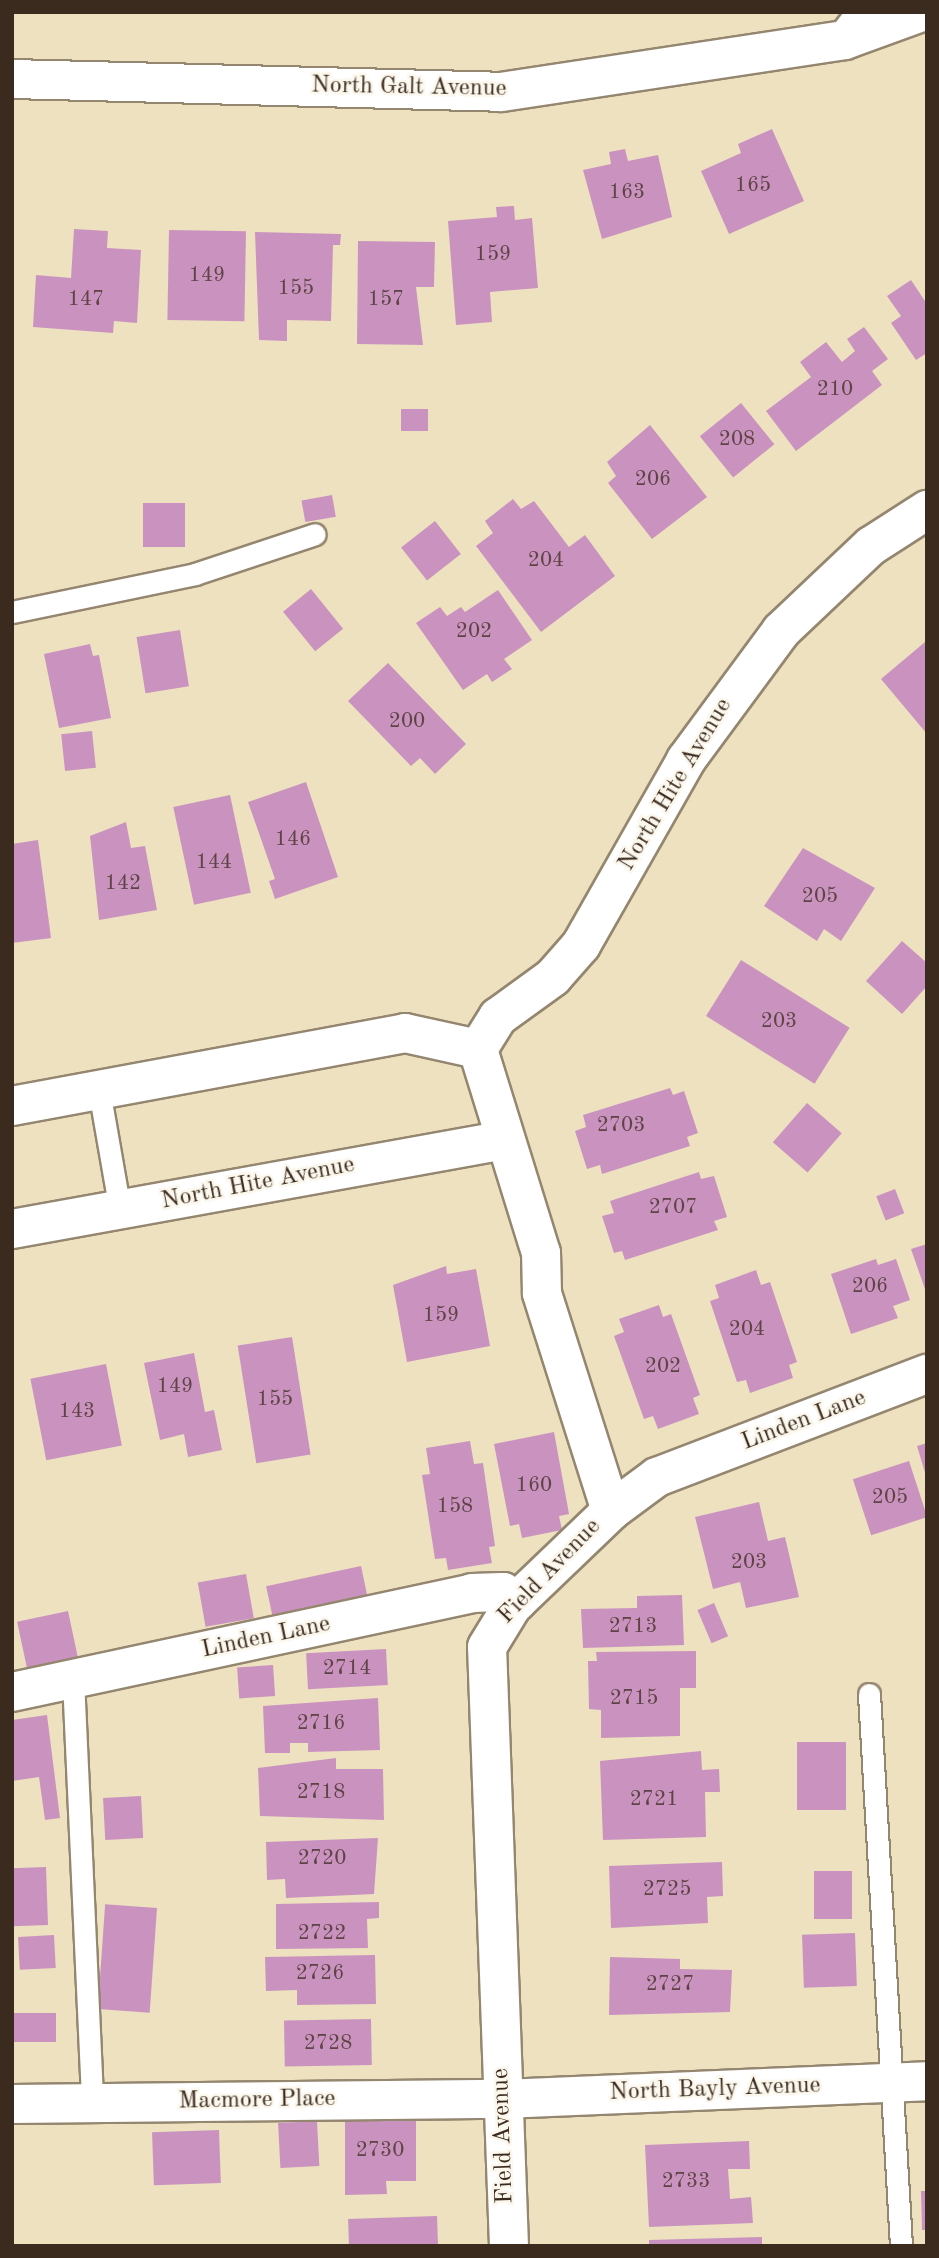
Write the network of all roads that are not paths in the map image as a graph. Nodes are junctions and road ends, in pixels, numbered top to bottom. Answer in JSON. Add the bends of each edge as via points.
{"nodes":[{"id":1,"x":922,"y":12,"type":"edge"},
{"id":2,"x":845,"y":27,"type":"edge"},
{"id":3,"x":12,"y":79,"type":"edge"},
{"id":4,"x":927,"y":510,"type":"edge"},
{"id":5,"x":315,"y":534,"type":"dead end"},
{"id":6,"x":12,"y":612,"type":"edge"},
{"id":7,"x":478,"y":1049,"type":"junction"},
{"id":8,"x":99,"y":1090,"type":"junction"},
{"id":9,"x":12,"y":1106,"type":"edge"},
{"id":10,"x":505,"y":1140,"type":"junction"},
{"id":11,"x":120,"y":1210,"type":"junction"},
{"id":12,"x":12,"y":1229,"type":"edge"},
{"id":13,"x":927,"y":1374,"type":"edge"},
{"id":14,"x":611,"y":1511,"type":"junction"},
{"id":15,"x":517,"y":1601,"type":"junction"},
{"id":16,"x":74,"y":1679,"type":"junction"},
{"id":17,"x":12,"y":1692,"type":"edge"},
{"id":18,"x":869,"y":1694,"type":"dead end"},
{"id":19,"x":911,"y":2081,"type":"edge"},
{"id":20,"x":503,"y":2099,"type":"junction"},
{"id":21,"x":92,"y":2103,"type":"junction"},
{"id":22,"x":12,"y":2104,"type":"edge"},
{"id":23,"x":509,"y":2246,"type":"edge"},
{"id":24,"x":901,"y":2246,"type":"edge"}],
"edges":[{"from":1,"to":2,"type":"street","name":"North Galt Avenue"},
{"from":2,"to":3,"type":"street","name":"North Galt Avenue","via":[[501,92]]},
{"from":4,"to":7,"type":"street","name":"North Hite Avenue","via":[[871,546],[781,631],[686,760],[581,945],[553,976],[498,1017]]},
{"from":5,"to":6,"type":"lane","via":[[195,574]]},
{"from":7,"to":8,"type":"street","via":[[405,1033]]},
{"from":7,"to":10,"type":"street","name":"Field Avenue"},
{"from":8,"to":9,"type":"street"},
{"from":8,"to":11,"type":"lane"},
{"from":10,"to":11,"type":"street","name":"North Hite Avenue"},
{"from":10,"to":14,"type":"street","name":"Field Avenue","via":[[541,1253],[542,1293]]},
{"from":11,"to":12,"type":"street","name":"North Hite Avenue"},
{"from":13,"to":14,"type":"street","name":"Linden Lane","via":[[657,1477]]},
{"from":14,"to":15,"type":"street","name":"Field Avenue"},
{"from":15,"to":16,"type":"street","name":"Linden Lane","via":[[503,1592],[472,1593]]},
{"from":15,"to":20,"type":"street","name":"Field Avenue","via":[[492,1634],[485,1679]]},
{"from":16,"to":17,"type":"street","name":"Linden Lane"},
{"from":16,"to":21,"type":"lane"},
{"from":18,"to":19,"type":"lane"},
{"from":19,"to":20,"type":"street","name":"North Bayly Avenue"},
{"from":19,"to":24,"type":"lane"},
{"from":20,"to":21,"type":"street","name":"Macmore Place"},
{"from":20,"to":23,"type":"street","name":"Field Avenue"},
{"from":21,"to":22,"type":"street","name":"Macmore Place"}]}
